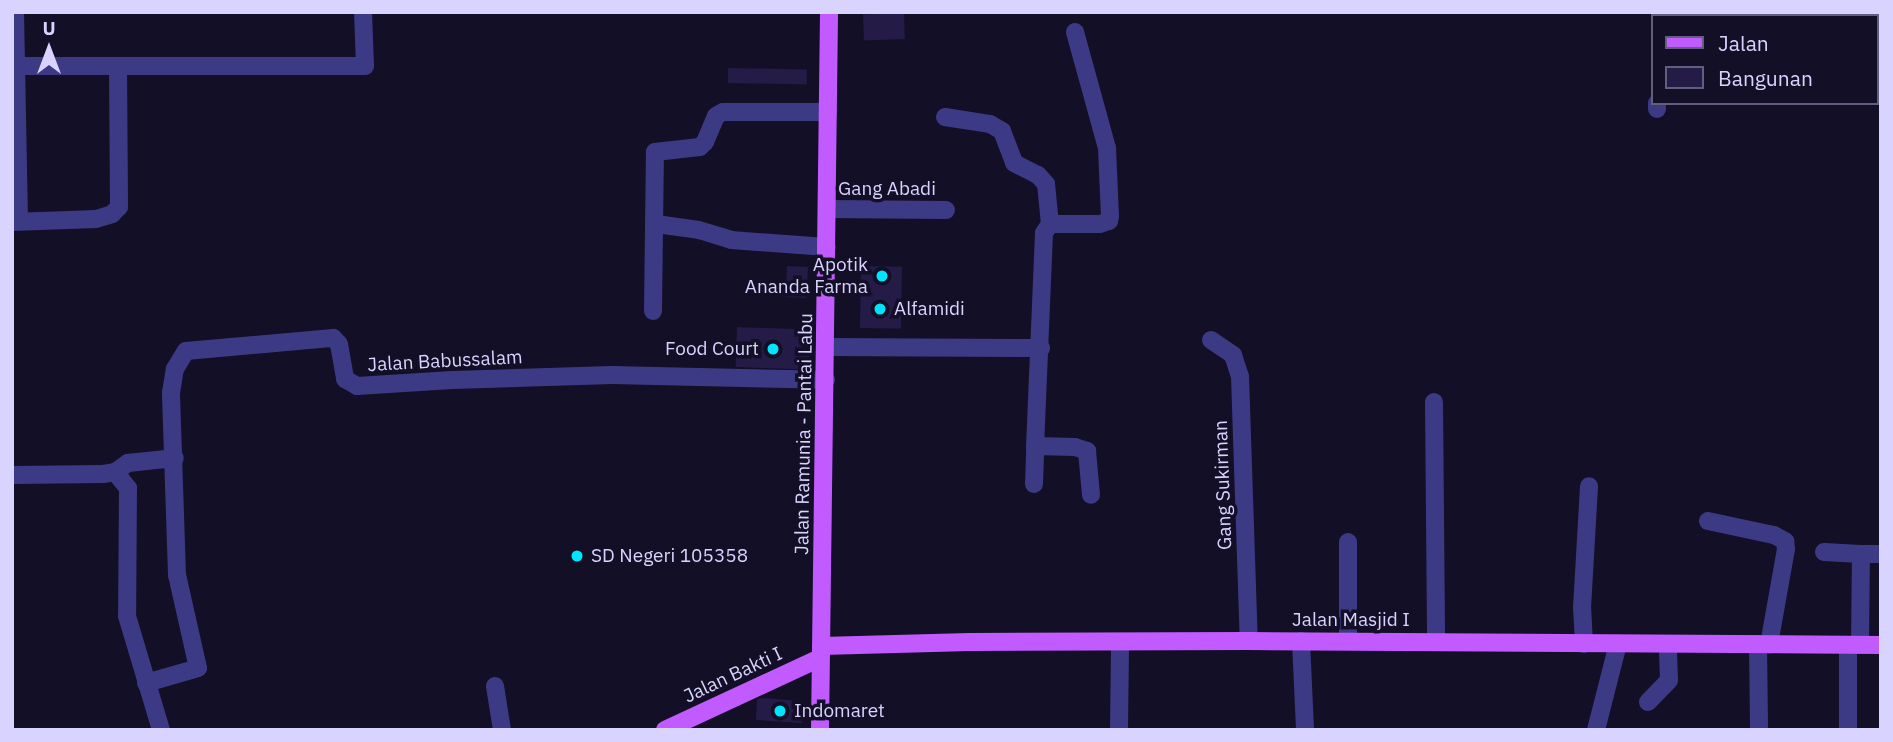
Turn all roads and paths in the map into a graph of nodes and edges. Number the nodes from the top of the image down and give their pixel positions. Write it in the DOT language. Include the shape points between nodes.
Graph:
graph roads {
  1 [pos="15,12"];
  2 [pos="363,12"];
  3 [pos="829,12"];
  4 [pos="1075,32"];
  5 [pos="13,66"];
  6 [pos="118,66"];
  7 [pos="828,112"];
  8 [pos="945,117"];
  9 [pos="827,209"];
  10 [pos="946,210"];
  11 [pos="16,222"];
  12 [pos="656,224"];
  13 [pos="1050,225"];
  14 [pos="827,247"];
  15 [pos="653,311"];
  16 [pos="1211,340"];
  17 [pos="827,346"];
  18 [pos="1041,348"];
  19 [pos="826,380"];
  20 [pos="1434,402"];
  21 [pos="1035,446"];
  22 [pos="175,458"];
  23 [pos="115,472"];
  24 [pos="12,475"];
  25 [pos="1034,484"];
  26 [pos="1589,486"];
  27 [pos="1091,495"];
  28 [pos="1708,522"];
  29 [pos="1348,542"];
  30 [pos="1824,552"];
  31 [pos="1861,554"];
  32 [pos="1881,554"];
  33 [pos="1249,641"];
  34 [pos="1301,641"];
  35 [pos="1348,641"];
  36 [pos="1120,642"];
  37 [pos="1436,642"];
  38 [pos="1618,643"];
  39 [pos="1584,644"];
  40 [pos="1668,644"];
  41 [pos="1764,644"];
  42 [pos="1854,645"];
  43 [pos="1881,645"];
  44 [pos="820,652"];
  45 [pos="146,683"];
  46 [pos="495,686"];
  47 [pos="1648,702"];
  48 [pos="161,730"];
  49 [pos="502,730"];
  50 [pos="665,730"];
  51 [pos="820,730"];
  52 [pos="1119,730"];
  53 [pos="1305,730"];
  54 [pos="1596,730"];
  55 [pos="1759,730"];
  56 [pos="1848,730"];
  1 -- 5 [label="street"];
  2 -- 6 [label="street" via="365,66"];
  3 -- 7 [label="main road, Jalan Ramunia - Pantai Labu"];
  4 -- 13 [label="street" via="1107,148 1110,216 1100,224"];
  5 -- 6 [label="street"];
  5 -- 11 [label="street"];
  6 -- 11 [label="street" via="119,207 96,219"];
  7 -- 9 [label="main road, Jalan Ramunia - Pantai Labu"];
  7 -- 12 [label="street" via="723,112 716,116 700,147 655,152"];
  8 -- 13 [label="street" via="990,124 1002,131 1014,163 1046,184"];
  9 -- 10 [label="street, Gang Abadi"];
  9 -- 14 [label="main road, Jalan Ramunia - Pantai Labu"];
  12 -- 14 [label="street" via="731,240"];
  12 -- 15 [label="street"];
  13 -- 18 [label="street" via="1044,233"];
  14 -- 17 [label="main road, Jalan Ramunia - Pantai Labu"];
  16 -- 33 [label="street, Gang Sukirman" via="1233,355 1240,376"];
  17 -- 18 [label="street"];
  17 -- 19 [label="main road, Jalan Ramunia - Pantai Labu"];
  18 -- 21 [label="street"];
  19 -- 22 [label="street, Jalan Babussalam" via="612,375 357,386 345,379 339,344 332,338 194,349 180,356 175,369 171,393"];
  19 -- 44 [label="main road, Jalan Ramunia - Pantai Labu"];
  20 -- 37 [label="street"];
  21 -- 25 [label="street"];
  21 -- 27 [label="street" via="1087,451"];
  22 -- 23 [label="street" via="128,463"];
  22 -- 45 [label="street, Jalan Babussalam" via="177,575 198,668"];
  23 -- 24 [label="street"];
  23 -- 45 [label="street" via="128,488 127,615"];
  26 -- 39 [label="street"];
  28 -- 41 [label="street" via="1785,541"];
  29 -- 35 [label="street"];
  30 -- 31 [label="street"];
  31 -- 32 [label="street"];
  31 -- 42 [label="street"];
  33 -- 34 [label="main road, Jalan Masjid I"];
  33 -- 36 [label="main road, Jalan Masjid I"];
  34 -- 35 [label="main road, Jalan Masjid I"];
  34 -- 53 [label="street"];
  35 -- 37 [label="main road, Jalan Masjid I"];
  36 -- 44 [label="main road, Jalan Masjid I" via="970,642"];
  36 -- 52 [label="street"];
  37 -- 39 [label="main road, Jalan Masjid I"];
  38 -- 39 [label="main road, Jalan Masjid I"];
  38 -- 40 [label="main road, Jalan Masjid I"];
  38 -- 54 [label="street"];
  40 -- 41 [label="main road, Jalan Masjid I"];
  40 -- 47 [label="street" via="1669,680"];
  41 -- 42 [label="main road, Jalan Masjid I"];
  41 -- 55 [label="street"];
  42 -- 43 [label="main road, Jalan Masjid I"];
  42 -- 56 [label="street"];
  44 -- 50 [label="main road, Jalan Bakti I"];
  44 -- 51 [label="main road, Jalan Ramunia - Pantai Labu"];
  45 -- 48 [label="street"];
  46 -- 49 [label="street"];
}
